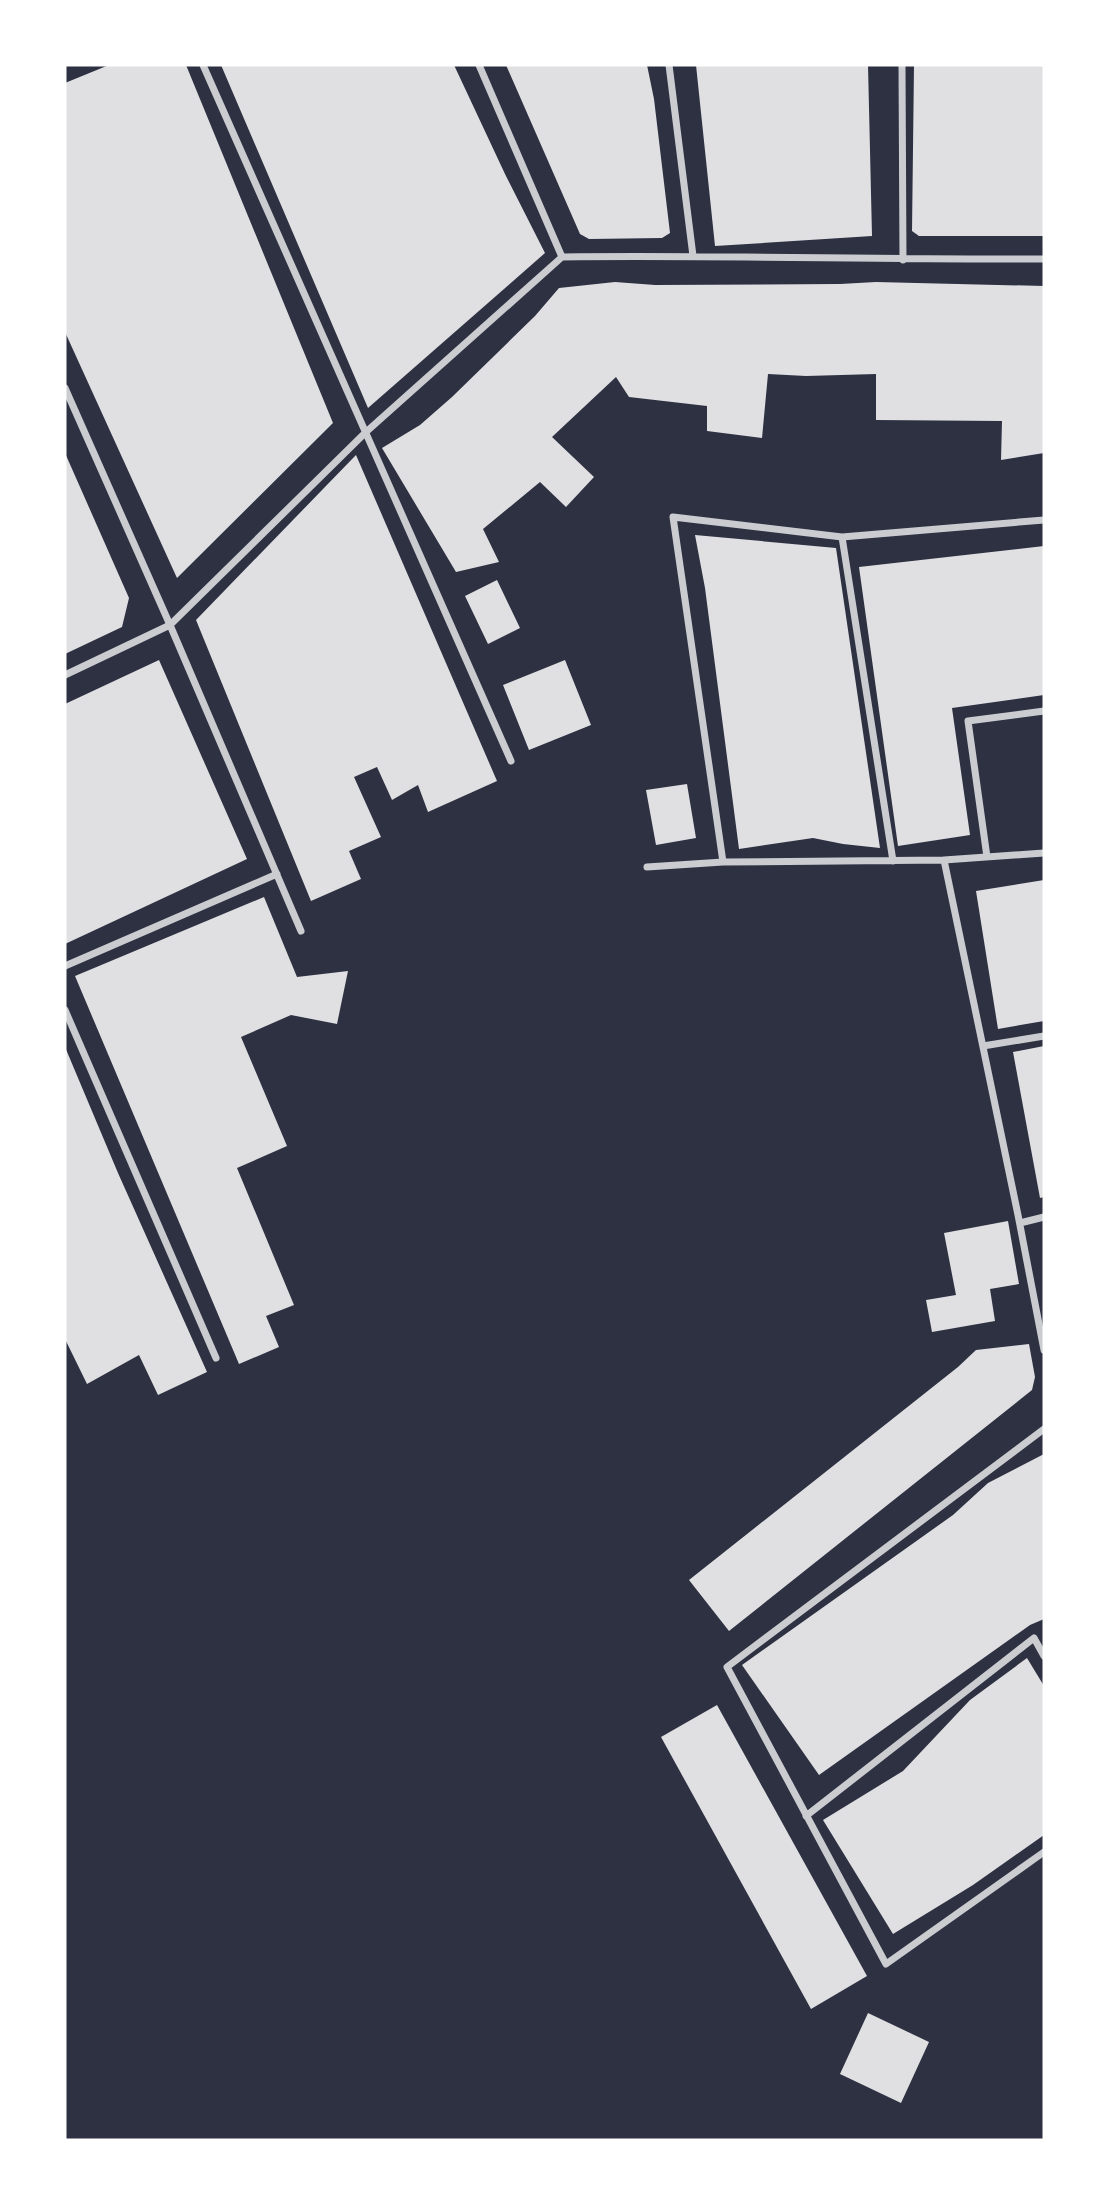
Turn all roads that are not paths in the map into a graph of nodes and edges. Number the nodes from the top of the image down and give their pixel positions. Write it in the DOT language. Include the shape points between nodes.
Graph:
graph roads {
  1 [pos="203,65"];
  2 [pos="479,65"];
  3 [pos="668,65"];
  4 [pos="902,65"];
  5 [pos="693,256"];
  6 [pos="562,257"];
  7 [pos="1044,259"];
  8 [pos="903,260"];
  9 [pos="65,388"];
  10 [pos="366,432"];
  11 [pos="1044,520"];
  12 [pos="842,537"];
  13 [pos="170,625"];
  14 [pos="65,675"];
  15 [pos="1044,711"];
  16 [pos="511,761"];
  17 [pos="1044,853"];
  18 [pos="987,858"];
  19 [pos="944,860"];
  20 [pos="893,861"];
  21 [pos="723,862"];
  22 [pos="647,867"];
  23 [pos="277,874"];
  24 [pos="301,931"];
  25 [pos="65,966"];
  26 [pos="65,1010"];
  27 [pos="1044,1036"];
  28 [pos="983,1046"];
  29 [pos="1044,1217"];
  30 [pos="1020,1223"];
  31 [pos="1044,1350"];
  32 [pos="216,1358"];
  33 [pos="1044,1429"];
  34 [pos="1044,1656"];
  35 [pos="806,1816"];
  36 [pos="1044,1852"];
  1 -- 10 [label="street"];
  2 -- 6 [label="street"];
  3 -- 5 [label="street"];
  4 -- 8 [label="street"];
  5 -- 6 [label="street"];
  5 -- 8 [label="street"];
  6 -- 10 [label="street"];
  7 -- 8 [label="street"];
  9 -- 13 [label="street"];
  10 -- 13 [label="street"];
  10 -- 16 [label="street"];
  11 -- 12 [label="street"];
  12 -- 20 [label="street"];
  12 -- 21 [label="street" via="673,517"];
  13 -- 14 [label="street"];
  13 -- 23 [label="street"];
  15 -- 18 [label="street" via="968,721"];
  17 -- 18 [label="street"];
  18 -- 19 [label="street"];
  19 -- 20 [label="street"];
  19 -- 28 [label="street"];
  20 -- 21 [label="street"];
  21 -- 22 [label="street"];
  23 -- 24 [label="street"];
  23 -- 25 [label="street"];
  26 -- 32 [label="street"];
  27 -- 28 [label="street"];
  28 -- 30 [label="street"];
  29 -- 30 [label="street"];
  30 -- 31 [label="street"];
  33 -- 35 [label="street" via="727,1667"];
  34 -- 35 [label="street" via="1034,1638"];
  35 -- 36 [label="street" via="886,1964"];
}
